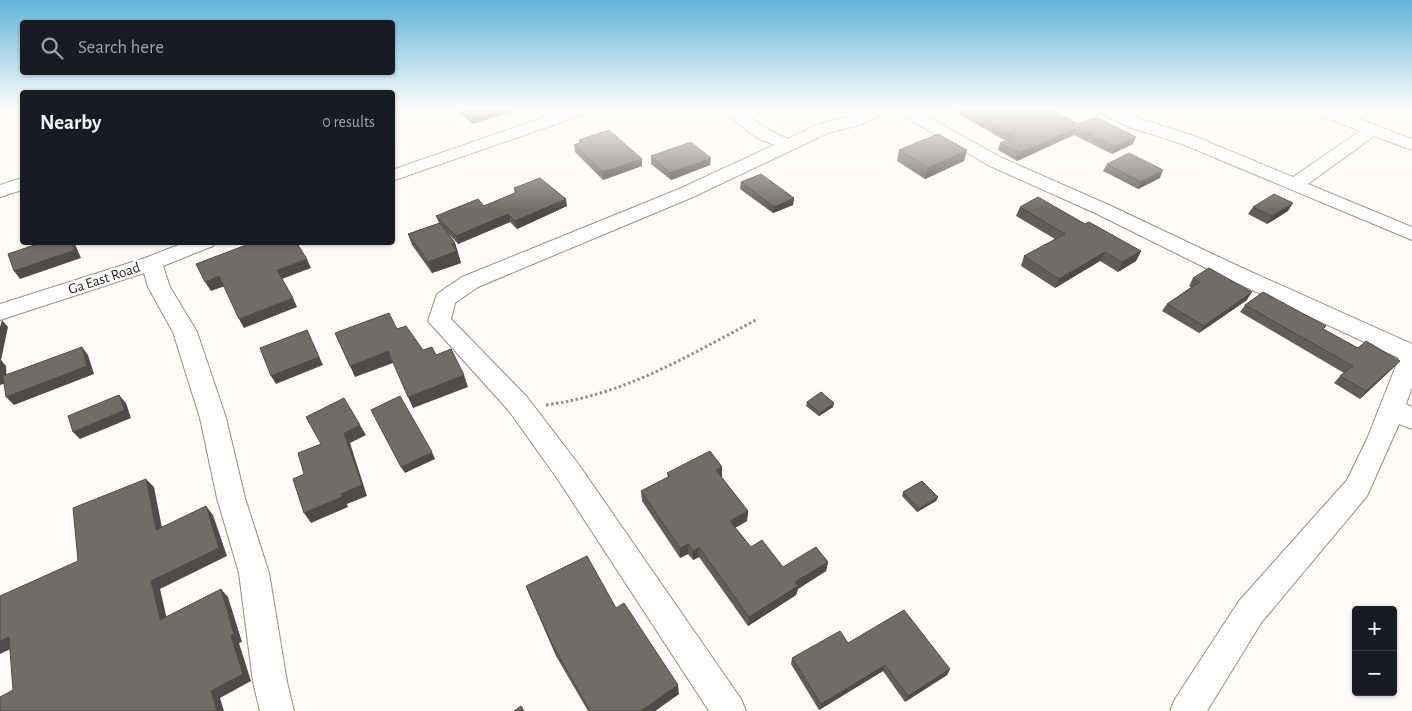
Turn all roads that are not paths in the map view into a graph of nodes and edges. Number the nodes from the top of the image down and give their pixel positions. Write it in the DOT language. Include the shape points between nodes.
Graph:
graph roads {
  1 [pos="485,143"];
  2 [pos="784,143"];
  3 [pos="792,143"];
  4 [pos="963,143"];
  5 [pos="1196,143"];
  6 [pos="1353,143"];
  7 [pos="788,145"];
  8 [pos="395,175"];
  9 [pos="1295,184"];
  10 [pos="20,185"];
  11 [pos="0,191"];
  12 [pos="1412,234"];
  13 [pos="198,245"];
  14 [pos="152,263"];
  15 [pos="0,312"];
  16 [pos="1412,354"];
  17 [pos="1401,413"];
  18 [pos="277,711"];
  19 [pos="729,711"];
  20 [pos="1187,711"];
  1 -- 8 [label="street"];
  2 -- 7 [label="street"];
  3 -- 7 [label="street"];
  4 -- 16 [label="street" via="996,162"];
  5 -- 9 [label="street"];
  6 -- 9 [label="street"];
  7 -- 19 [label="street" via="686,193 470,282 445,299 439,321 518,404 569,472"];
  9 -- 12 [label="street"];
  10 -- 11 [label="street"];
  13 -- 14 [label="street, Ga East Road"];
  14 -- 15 [label="street, Ga East Road"];
  14 -- 18 [label="street" via="159,287 185,332 213,418 231,498 254,573"];
  16 -- 17 [label="street"];
  17 -- 20 [label="street" via="1380,439 1358,488 1250,612"];
}
